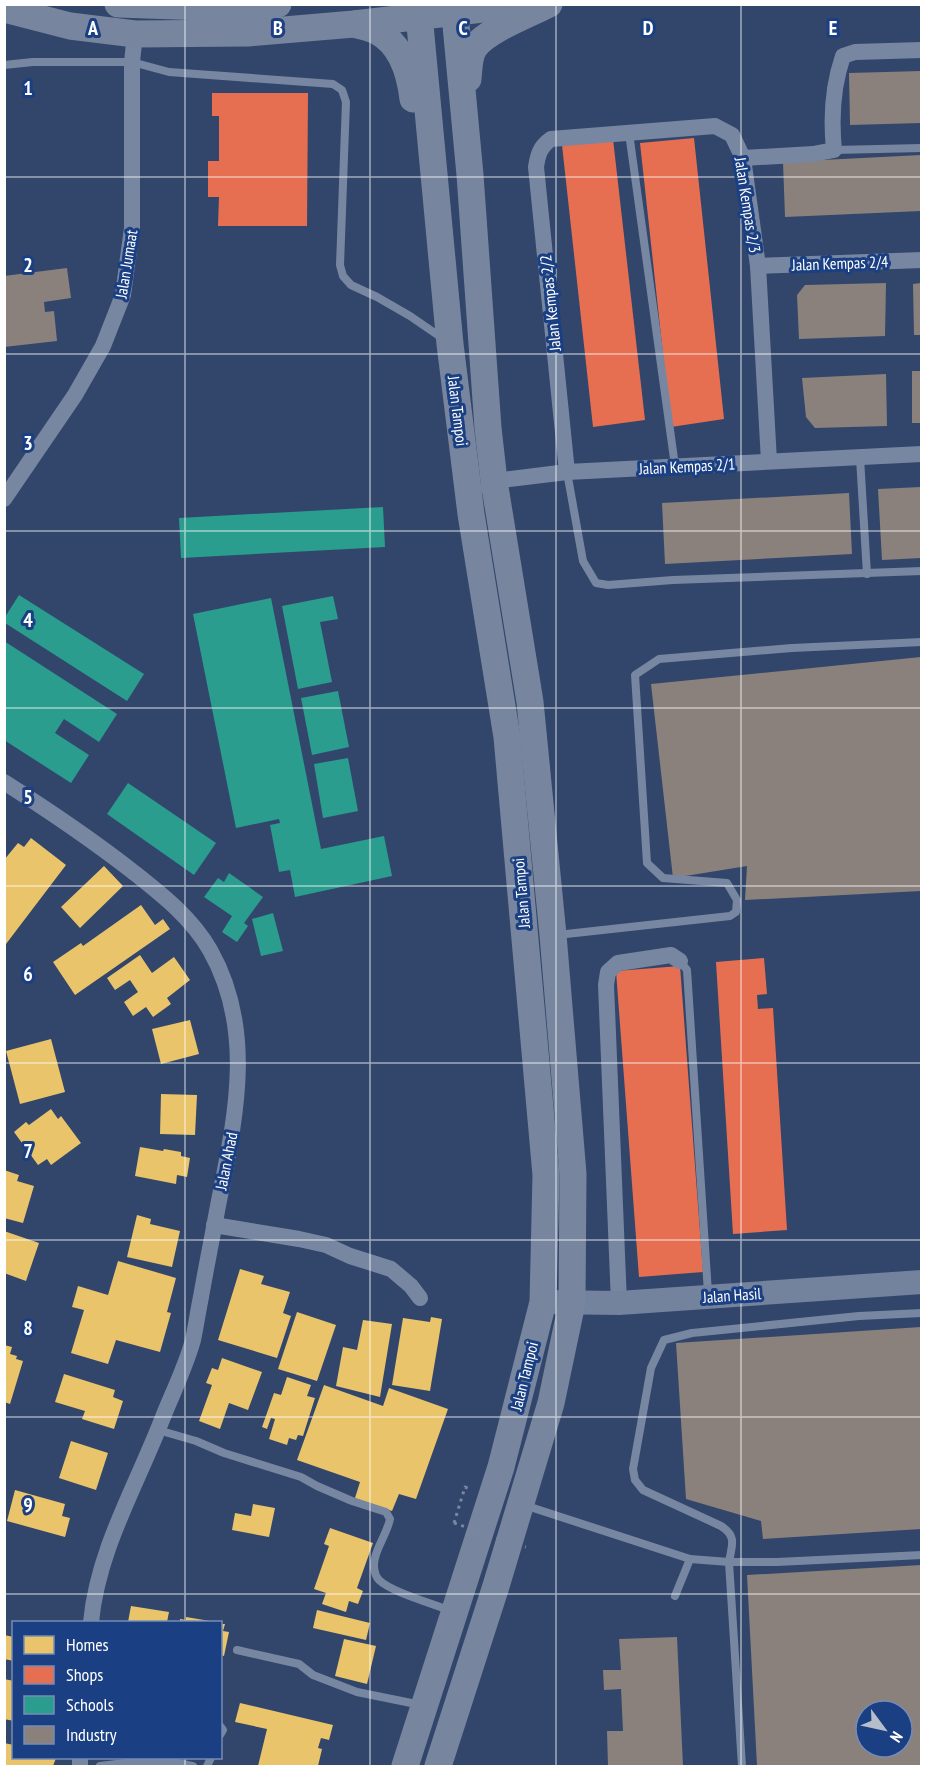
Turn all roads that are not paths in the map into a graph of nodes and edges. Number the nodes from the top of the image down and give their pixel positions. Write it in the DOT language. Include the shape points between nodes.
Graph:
graph roads {
  1 [pos="278,4"];
  2 [pos="549,4"];
  3 [pos="123,5"];
  4 [pos="510,5"];
  5 [pos="4,9"];
  6 [pos="455,9"];
  7 [pos="418,10"];
  8 [pos="362,14"];
  9 [pos="135,34"];
  10 [pos="921,50"];
  11 [pos="132,62"];
  12 [pos="4,65"];
  13 [pos="629,133"];
  14 [pos="551,140"];
  15 [pos="921,148"];
  16 [pos="834,150"];
  17 [pos="743,158"];
  18 [pos="470,175"];
  19 [pos="441,256"];
  20 [pos="921,260"];
  21 [pos="758,266"];
  22 [pos="450,344"];
  23 [pos="921,454"];
  24 [pos="860,458"];
  25 [pos="769,461"];
  26 [pos="675,466"];
  27 [pos="567,472"];
  28 [pos="494,481"];
  29 [pos="4,499"];
  30 [pos="471,514"];
  31 [pos="921,571"];
  32 [pos="867,573"];
  33 [pos="921,642"];
  34 [pos="4,782"];
  35 [pos="554,935"];
  36 [pos="680,962"];
  37 [pos="214,1225"];
  38 [pos="921,1282"];
  39 [pos="708,1297"];
  40 [pos="420,1298"];
  41 [pos="543,1302"];
  42 [pos="572,1303"];
  43 [pos="619,1303"];
  44 [pos="921,1313"];
  45 [pos="158,1430"];
  46 [pos="520,1504"];
  47 [pos="921,1555"];
  48 [pos="690,1559"];
  49 [pos="729,1562"];
  50 [pos="675,1596"];
  51 [pos="454,1612"];
  52 [pos="91,1621"];
  53 [pos="237,1650"];
  54 [pos="425,1705"];
  55 [pos="100,1767"];
  56 [pos="193,1767"];
  57 [pos="405,1767"];
  58 [pos="438,1767"];
  59 [pos="742,1767"];
  1 -- 3 [label="main road" via="234,8"];
  2 -- 18 [label="main road" via="488,35 475,47 468,72"];
  4 -- 6 [label="main road"];
  5 -- 9 [label="main road" via="70,26"];
  6 -- 7 [label="main road"];
  6 -- 18 [label="main road, Jalan Tampoi"];
  7 -- 8 [label="main road"];
  7 -- 19 [label="main road, Jalan Tampoi"];
  8 -- 9 [label="main road" via="248,33"];
  8 -- 19 [label="main road" via="394,45 411,80 424,190"];
  9 -- 11 [label="street, Jalan Jumaat"];
  10 -- 16 [label="street" via="855,52 843,56 837,72"];
  11 -- 12 [label="lane"];
  11 -- 22 [label="lane" via="170,72 333,84 342,90 346,102 340,265 343,276 351,285 410,316"];
  11 -- 29 [label="street, Jalan Jumaat" via="132,228 123,295 103,346 80,386"];
  13 -- 14 [label="street, Jalan Kempas 2/3"];
  13 -- 17 [label="street, Jalan Kempas 2/3" via="715,126 732,135"];
  13 -- 26 [label="lane"];
  14 -- 27 [label="street, Jalan Kempas 2/2" via="538,152 536,167"];
  15 -- 16 [label="lane"];
  16 -- 17 [label="street"];
  17 -- 21 [label="street, Jalan Kempas 2/3"];
  18 -- 28 [label="main road, Jalan Tampoi"];
  19 -- 22 [label="main road, Jalan Tampoi"];
  20 -- 21 [label="street, Jalan Kempas 2/4"];
  21 -- 25 [label="street, Jalan Kempas 2/3"];
  22 -- 30 [label="main road, Jalan Tampoi"];
  23 -- 24 [label="street, Jalan Kempas 2/1"];
  24 -- 25 [label="street, Jalan Kempas 2/1"];
  24 -- 32 [label="lane"];
  25 -- 26 [label="street, Jalan Kempas 2/1"];
  26 -- 27 [label="street, Jalan Kempas 2/1"];
  27 -- 28 [label="street, Jalan Kempas 2/1"];
  27 -- 32 [label="lane" via="583,561 596,583"];
  28 -- 30 [label="street"];
  28 -- 35 [label="main road, Jalan Tampoi" via="530,702"];
  30 -- 41 [label="main road, Jalan Tampoi" via="507,737 546,1175"];
  31 -- 32 [label="lane"];
  33 -- 35 [label="lane" via="659,659 635,675 647,863 663,878 727,884 737,900 736,912 730,916"];
  34 -- 37 [label="street, Jalan Ahad" via="116,858 184,915 209,949 226,982 236,1022 238,1070 233,1125"];
  35 -- 42 [label="main road, Jalan Tampoi" via="573,1174"];
  36 -- 39 [label="lane" via="687,970"];
  36 -- 43 [label="street" via="671,955 618,963 608,972"];
  37 -- 40 [label="street" via="326,1245 391,1269"];
  37 -- 45 [label="street, Jalan Ahad" via="192,1341"];
  38 -- 39 [label="street, Jalan Hasil"];
  39 -- 43 [label="street, Jalan Hasil"];
  41 -- 42 [label="street, Jalan Hasil"];
  41 -- 51 [label="main road, Jalan Tampoi" via="501,1467"];
  42 -- 43 [label="street, Jalan Hasil"];
  42 -- 46 [label="main road, Jalan Tampoi" via="551,1403"];
  44 -- 49 [label="lane" via="692,1333 664,1340 651,1368 633,1469 635,1480 643,1490 729,1531"];
  45 -- 51 [label="lane" via="302,1477 386,1512 390,1519 375,1556 377,1578 389,1587"];
  45 -- 52 [label="street, Jalan Ahad" via="111,1538"];
  46 -- 48 [label="lane"];
  46 -- 58 [label="main road, Jalan Tampoi"];
  47 -- 49 [label="lane"];
  48 -- 49 [label="lane"];
  48 -- 50 [label="lane"];
  49 -- 59 [label="lane"];
  51 -- 54 [label="main road, Jalan Tampoi"];
  53 -- 54 [label="lane" via="299,1664 313,1676 357,1692"];
  54 -- 57 [label="main road, Jalan Tampoi"];
  55 -- 56 [label="lane" via="119,1763 180,1763"];
}
